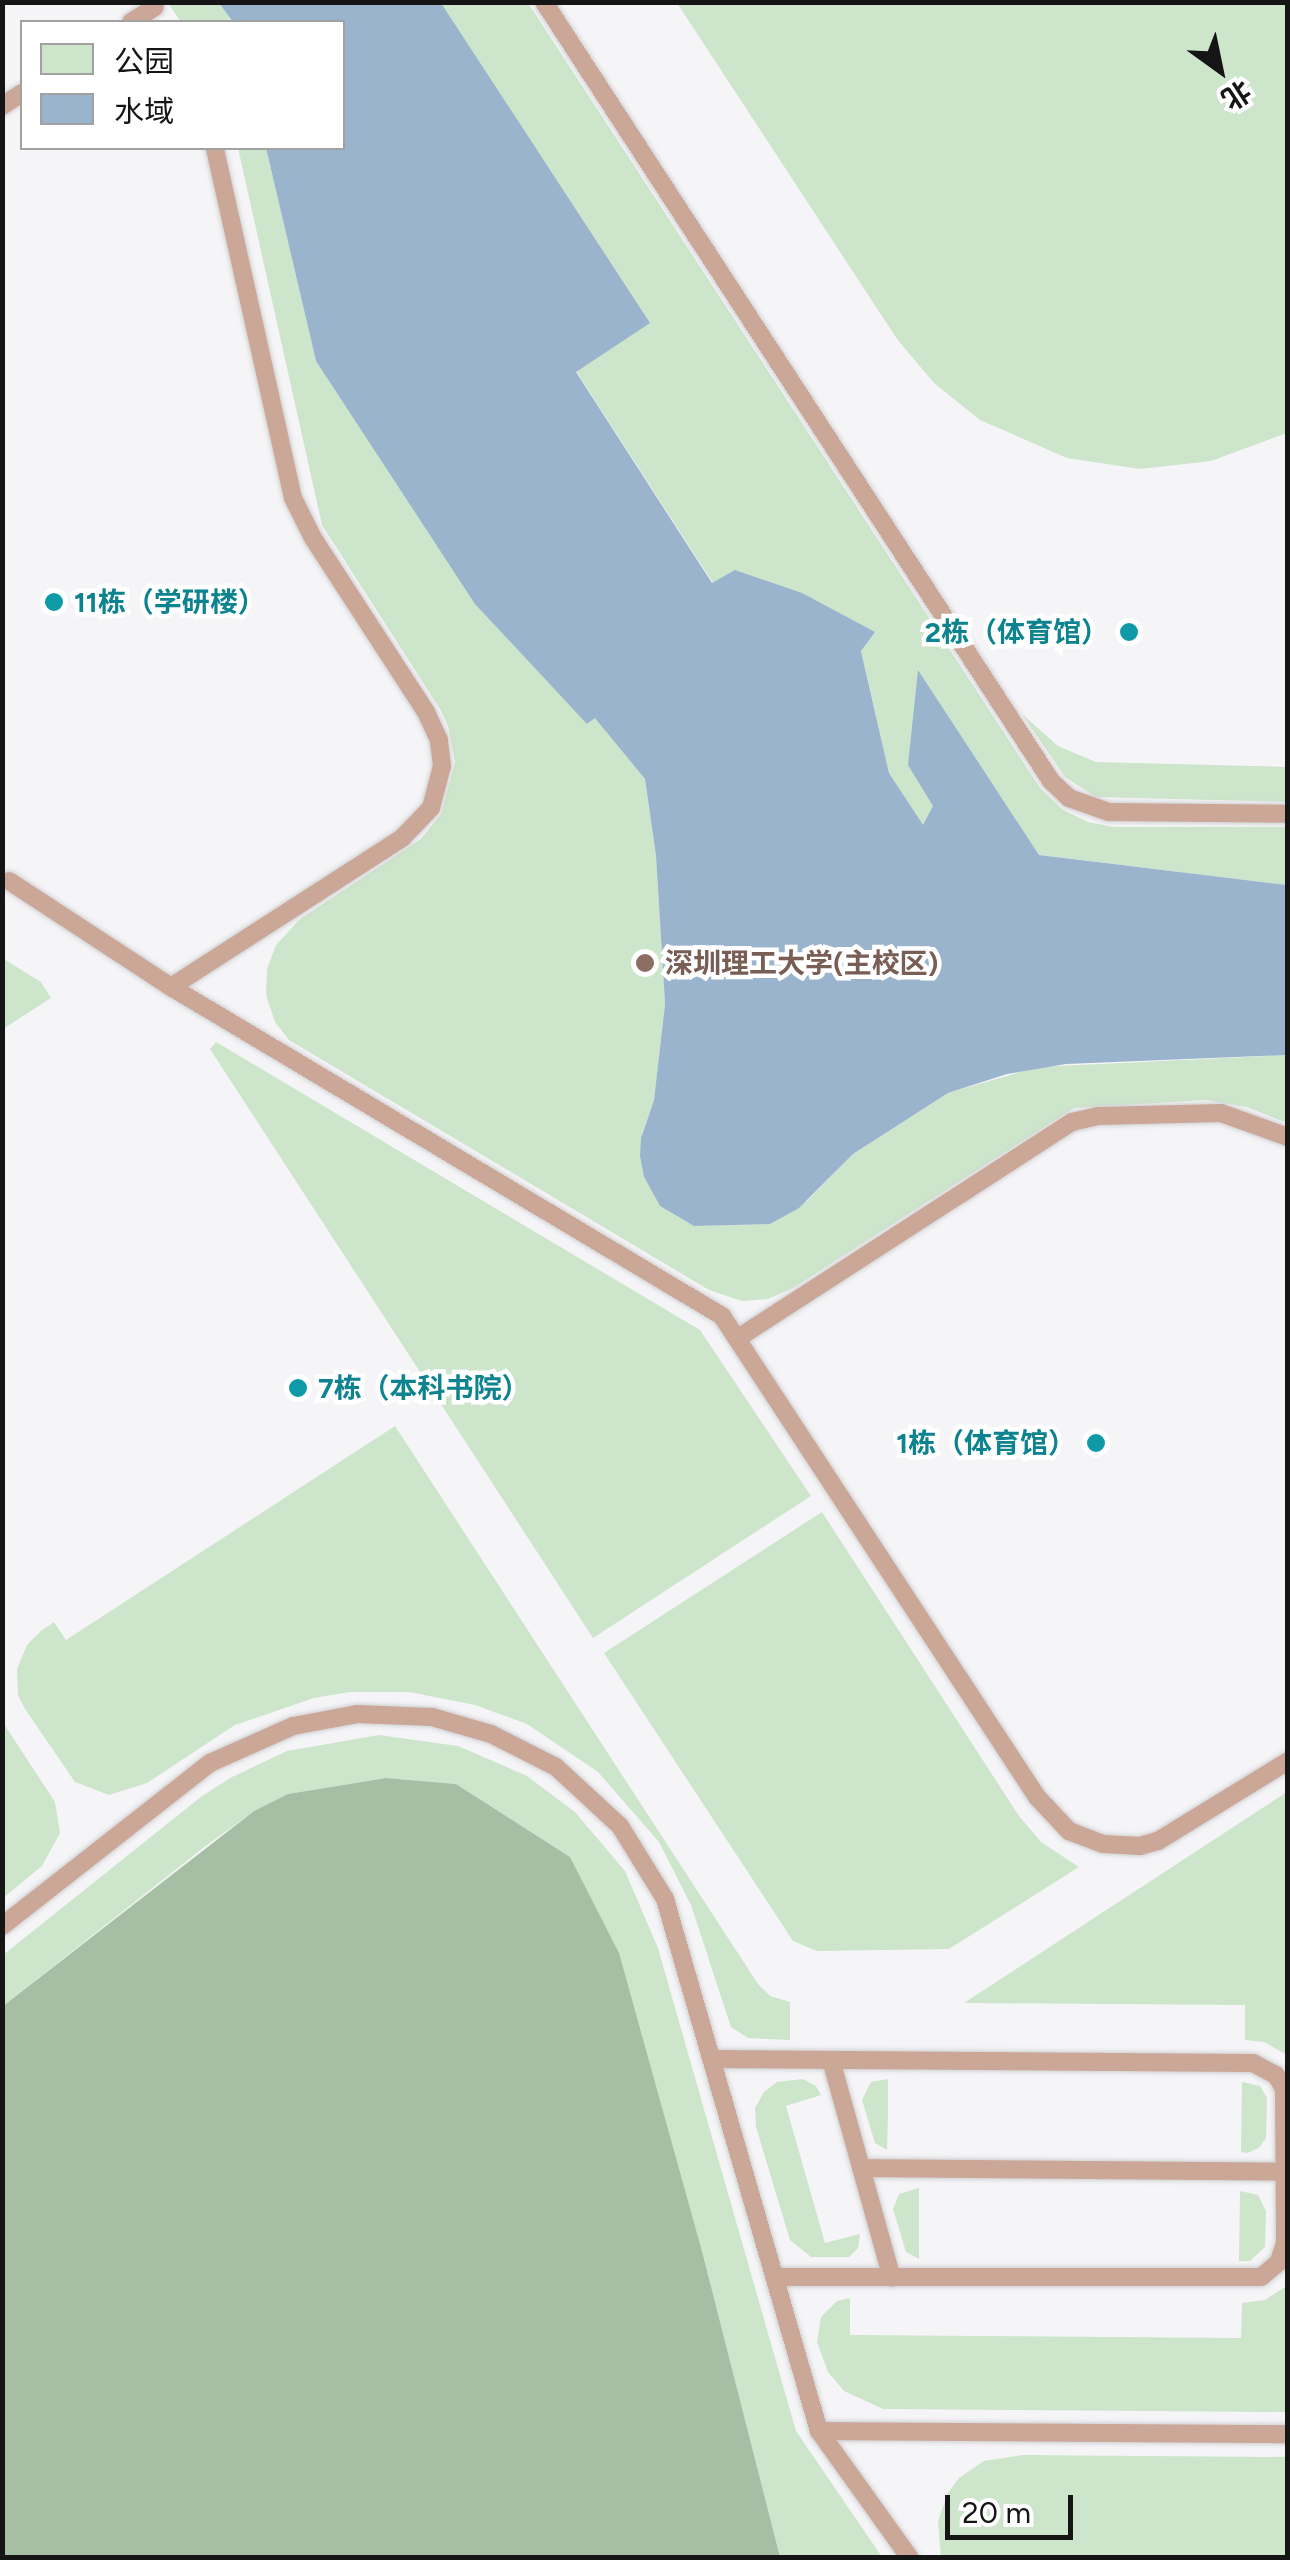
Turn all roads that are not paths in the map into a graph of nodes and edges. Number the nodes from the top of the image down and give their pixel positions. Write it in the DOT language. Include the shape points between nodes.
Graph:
graph roads {
  1 [pos="544,2"];
  2 [pos="215,150"];
  3 [pos="1288,814"];
  4 [pos="10,881"];
  5 [pos="172,987"];
  6 [pos="1288,1137"];
  7 [pos="738,1338"];
  8 [pos="1288,1761"];
  9 [pos="2,1926"];
  10 [pos="712,2059"];
  11 [pos="830,2060"];
  12 [pos="861,2168"];
  13 [pos="1286,2172"];
  14 [pos="775,2277"];
  15 [pos="892,2278"];
  16 [pos="818,2431"];
  17 [pos="1288,2434"];
  18 [pos="910,2558"];
  1 -- 3 [label="lane" via="1051,781 1069,798 1109,812"];
  2 -- 5 [label="lane" via="293,498 426,712 442,766 431,808 402,838"];
  4 -- 5 [label="lane"];
  5 -- 7 [label="lane" via="702,1300"];
  6 -- 7 [label="lane" via="1210,1112 1072,1122"];
  7 -- 8 [label="lane" via="1038,1797 1069,1830 1102,1844 1158,1842"];
  9 -- 10 [label="lane" via="236,1749 322,1718 432,1717 533,1753 620,1826 665,1899"];
  10 -- 11 [label="lane"];
  10 -- 14 [label="lane"];
  11 -- 12 [label="lane"];
  11 -- 13 [label="lane" via="1253,2063 1276,2074 1284,2089"];
  12 -- 13 [label="lane"];
  12 -- 15 [label="lane"];
  13 -- 15 [label="lane" via="1282,2255 1254,2280"];
  14 -- 15 [label="lane"];
  14 -- 16 [label="lane"];
  16 -- 17 [label="lane"];
  16 -- 18 [label="lane"];
}
